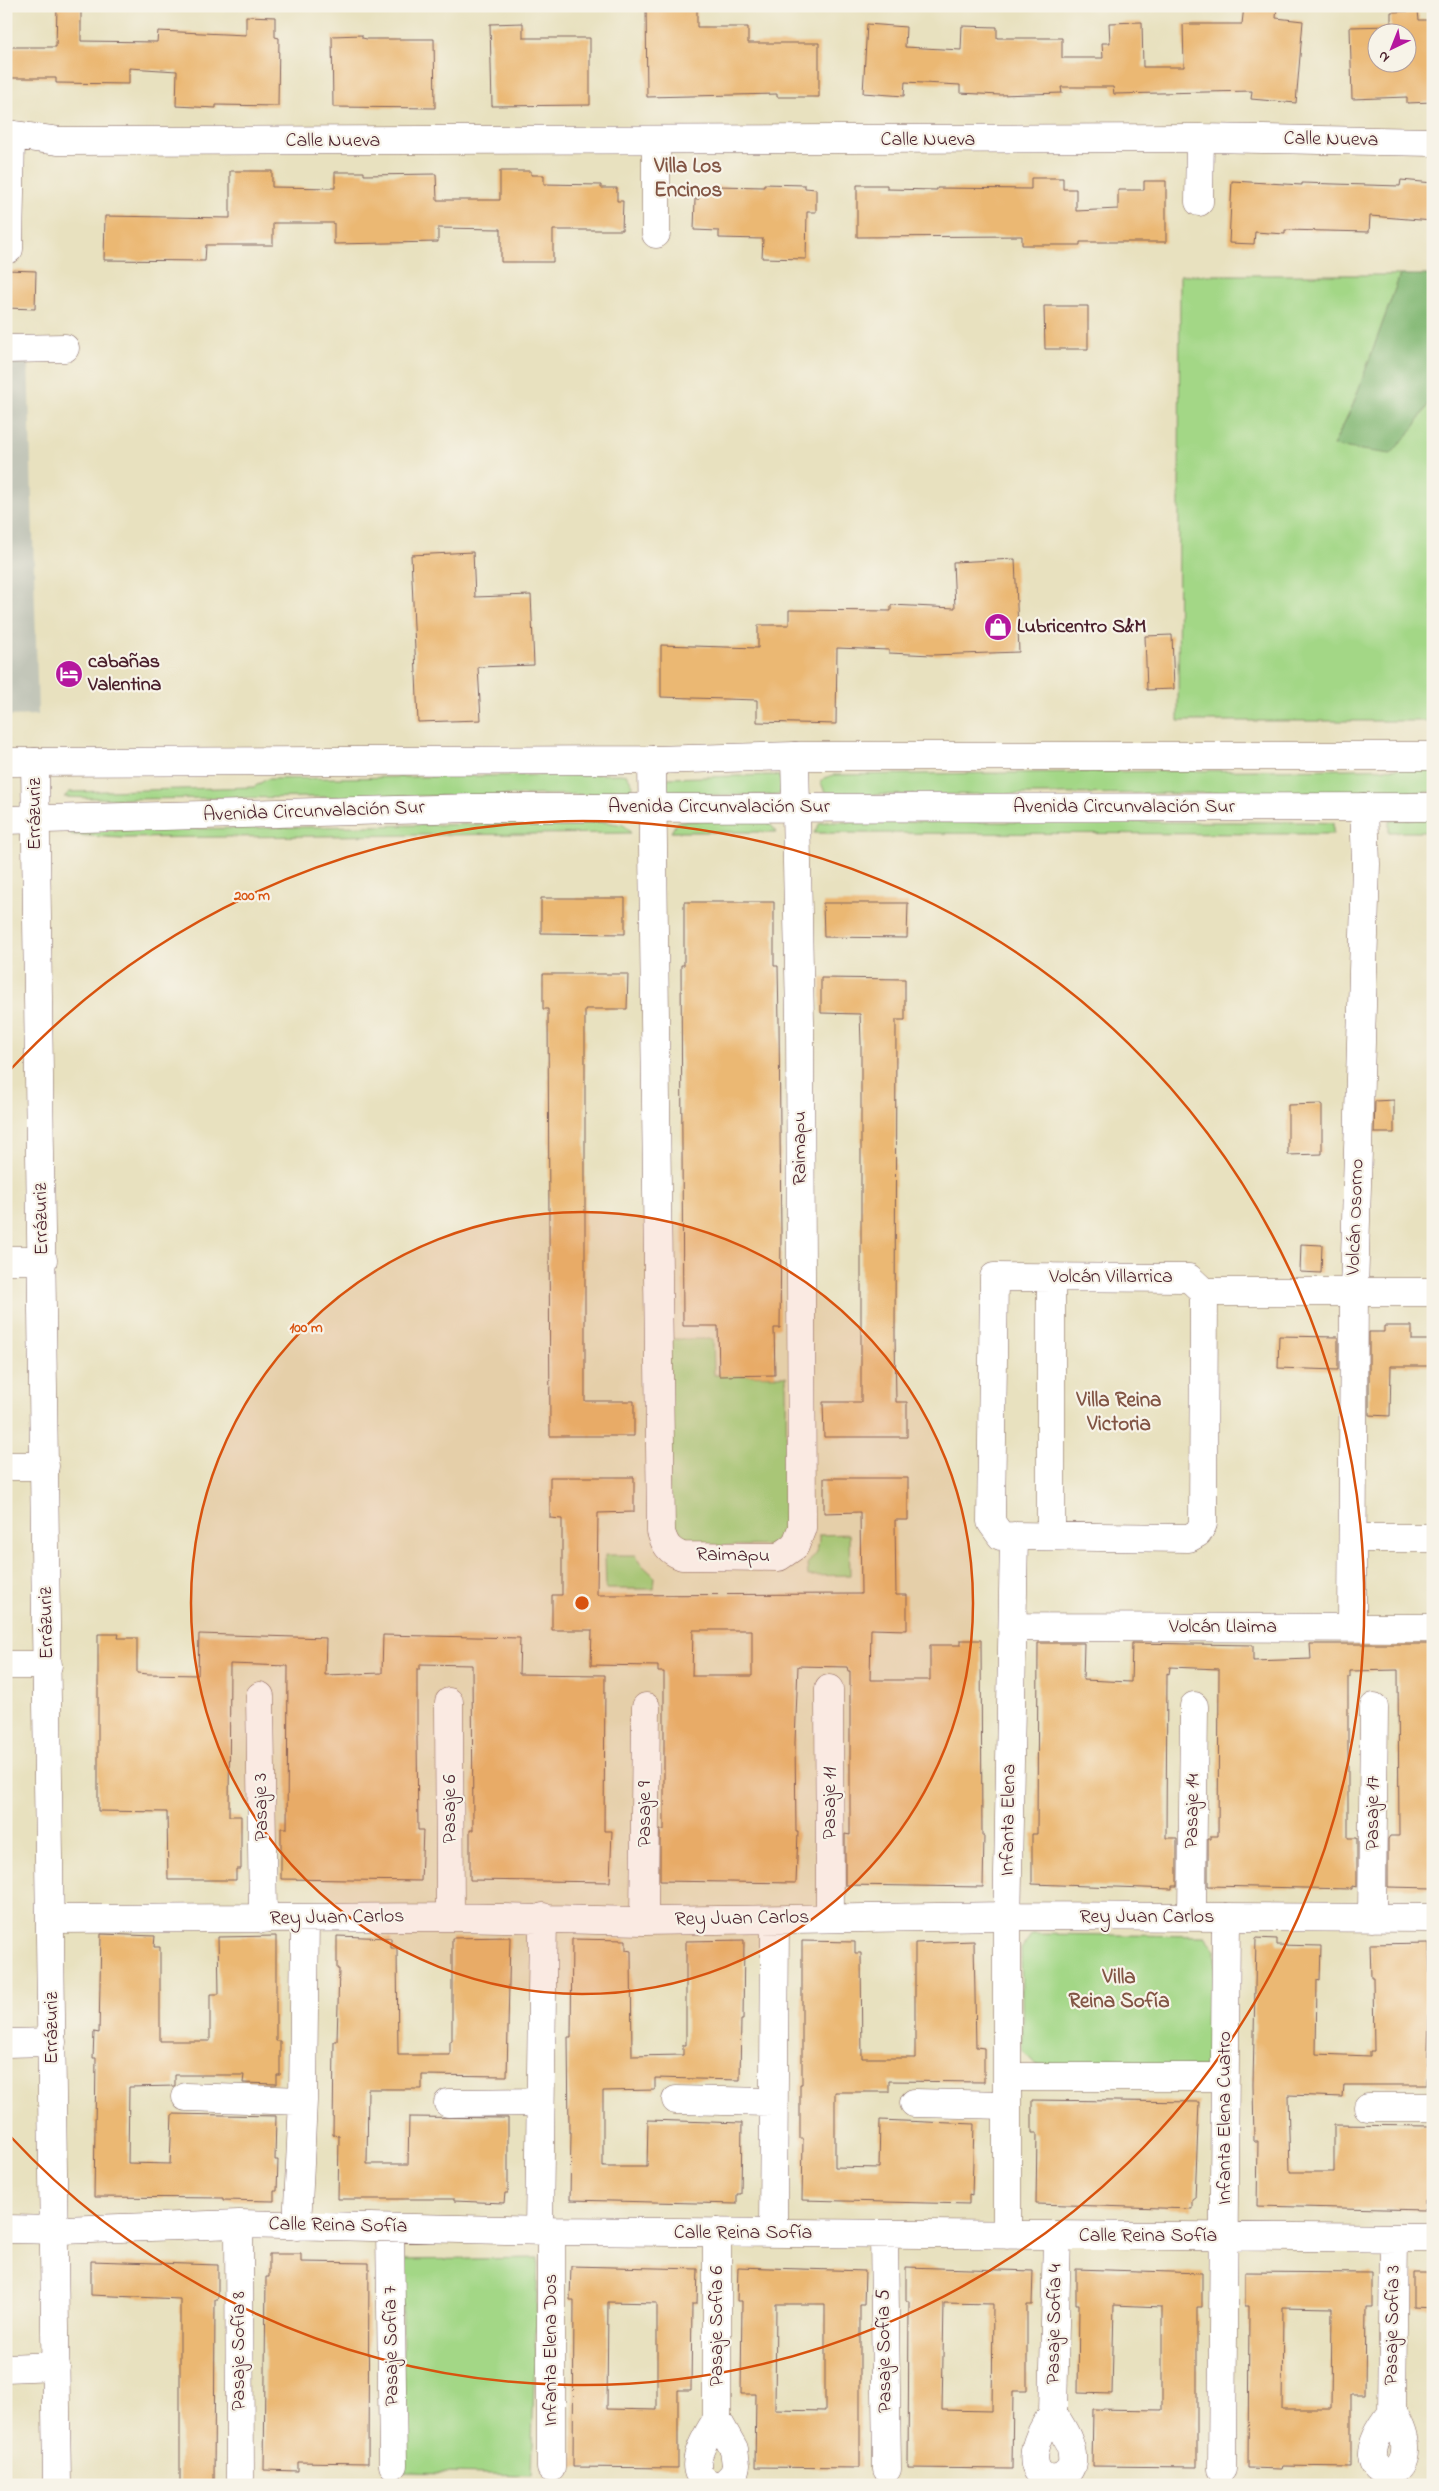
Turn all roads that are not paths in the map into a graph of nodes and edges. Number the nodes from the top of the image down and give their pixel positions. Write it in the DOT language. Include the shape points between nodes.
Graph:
graph roads {
  1 [pos="9,135"];
  2 [pos="1200,138"];
  3 [pos="656,141"];
  4 [pos="1433,142"];
  5 [pos="1199,202"];
  6 [pos="656,234"];
  7 [pos="9,249"];
  8 [pos="65,348"];
  9 [pos="6,349"];
  10 [pos="795,756"];
  11 [pos="1433,756"];
  12 [pos="652,760"];
  13 [pos="6,762"];
  14 [pos="35,762"];
  15 [pos="796,807"];
  16 [pos="1364,807"];
  17 [pos="652,808"];
  18 [pos="1433,808"];
  19 [pos="6,820"];
  20 [pos="35,820"];
  21 [pos="6,1260"];
  22 [pos="43,1260"];
  23 [pos="1051,1277"];
  24 [pos="1204,1292"];
  25 [pos="1354,1292"];
  26 [pos="1433,1292"];
  27 [pos="6,1466"];
  28 [pos="45,1466"];
  29 [pos="1014,1536"];
  30 [pos="1051,1536"];
  31 [pos="1353,1538"];
  32 [pos="1433,1538"];
  33 [pos="1014,1628"];
  34 [pos="1352,1628"];
  35 [pos="1433,1628"];
  36 [pos="6,1665"];
  37 [pos="48,1665"];
  38 [pos="829,1690"];
  39 [pos="260,1696"];
  40 [pos="449,1702"];
  41 [pos="1194,1706"];
  42 [pos="646,1707"];
  43 [pos="1374,1708"];
  44 [pos="1007,1916"];
  45 [pos="450,1917"];
  46 [pos="543,1917"];
  47 [pos="1192,1917"];
  48 [pos="1226,1917"];
  49 [pos="305,1918"];
  50 [pos="830,1918"];
  51 [pos="1372,1918"];
  52 [pos="1433,1918"];
  53 [pos="52,1919"];
  54 [pos="263,1919"];
  55 [pos="775,1920"];
  56 [pos="644,1921"];
  57 [pos="52,2042"];
  58 [pos="6,2043"];
  59 [pos="1007,2077"];
  60 [pos="1225,2077"];
  61 [pos="186,2097"];
  62 [pos="676,2100"];
  63 [pos="303,2101"];
  64 [pos="448,2102"];
  65 [pos="540,2102"];
  66 [pos="773,2102"];
  67 [pos="914,2103"];
  68 [pos="1007,2104"];
  69 [pos="1368,2107"];
  70 [pos="1433,2107"];
  71 [pos="239,2224"];
  72 [pos="296,2226"];
  73 [pos="390,2228"];
  74 [pos="6,2229"];
  75 [pos="54,2230"];
  76 [pos="545,2231"];
  77 [pos="716,2232"];
  78 [pos="773,2233"];
  79 [pos="884,2234"];
  80 [pos="1007,2235"];
  81 [pos="1057,2235"];
  82 [pos="1224,2236"];
  83 [pos="1394,2238"];
  84 [pos="1433,2238"];
  85 [pos="56,2366"];
  86 [pos="6,2368"];
  87 [pos="1053,2413"];
  88 [pos="1392,2413"];
  89 [pos="393,2465"];
  90 [pos="551,2468"];
  91 [pos="887,2469"];
  92 [pos="1222,2469"];
  93 [pos="240,2477"];
  94 [pos="57,2485"];
  95 [pos="717,2485"];
  1 -- 3 [label="street, Calle Nueva" via="59,141"];
  1 -- 7 [label="street, Calle Nueva"];
  2 -- 3 [label="street, Calle Nueva"];
  2 -- 4 [label="street, Calle Nueva"];
  2 -- 5 [label="street"];
  3 -- 6 [label="street"];
  8 -- 9 [label="street"];
  10 -- 11 [label="street"];
  10 -- 12 [label="street"];
  10 -- 15 [label="street, Raimapu"];
  12 -- 14 [label="street"];
  12 -- 17 [label="street, Raimapu"];
  13 -- 14 [label="street"];
  14 -- 20 [label="street, Errázuriz"];
  15 -- 16 [label="street, Avenida Circunvalación Sur"];
  15 -- 17 [label="street, Avenida Circunvalación Sur"];
  15 -- 17 [label="street, Raimapu" via="802,1528 795,1546 780,1557 682,1556 665,1544 661,1532"];
  16 -- 18 [label="street, Avenida Circunvalación Sur"];
  16 -- 25 [label="street, Volcán Osorno" via="1366,864"];
  17 -- 20 [label="street, Avenida Circunvalación Sur" via="474,808"];
  19 -- 20 [label="street, Avenida Circunvalación Sur"];
  20 -- 22 [label="street, Errázuriz"];
  21 -- 22 [label="street"];
  22 -- 28 [label="street, Errázuriz"];
  23 -- 24 [label="street, Volcán Villarrica" via="1189,1278"];
  23 -- 29 [label="street, Volcán Villarrica" via="994,1277 991,1522 1001,1536"];
  23 -- 30 [label="street"];
  24 -- 25 [label="street"];
  24 -- 30 [label="street" via="1204,1524 1198,1533 1188,1538"];
  25 -- 26 [label="street"];
  25 -- 31 [label="street, Volcán Osorno"];
  27 -- 28 [label="street"];
  28 -- 37 [label="street, Errázuriz"];
  29 -- 30 [label="street"];
  29 -- 33 [label="street, Infanta Elena"];
  31 -- 32 [label="street"];
  31 -- 34 [label="street, Volcán Osorno"];
  33 -- 34 [label="street, Volcán Llaima"];
  33 -- 44 [label="street, Infanta Elena"];
  34 -- 35 [label="street, Volcán Llaima"];
  36 -- 37 [label="street"];
  37 -- 53 [label="street, Errázuriz"];
  38 -- 50 [label="street, Pasaje 11"];
  39 -- 54 [label="street, Pasaje 3"];
  40 -- 45 [label="street, Pasaje 6"];
  41 -- 47 [label="street, Pasaje 14"];
  42 -- 56 [label="street, Pasaje 9"];
  43 -- 51 [label="street, Pasaje 17"];
  44 -- 47 [label="street, Rey Juan Carlos"];
  44 -- 50 [label="street, Rey Juan Carlos"];
  44 -- 59 [label="street, Infanta Elena"];
  45 -- 46 [label="street, Rey Juan Carlos"];
  45 -- 49 [label="street, Rey Juan Carlos"];
  46 -- 56 [label="street, Rey Juan Carlos"];
  46 -- 65 [label="street, Infanta Elena Dos"];
  47 -- 48 [label="street, Rey Juan Carlos"];
  48 -- 51 [label="street, Rey Juan Carlos"];
  48 -- 60 [label="street, Infanta Elena Cuatro"];
  49 -- 54 [label="street, Rey Juan Carlos"];
  49 -- 63 [label="street"];
  50 -- 55 [label="street, Rey Juan Carlos"];
  51 -- 52 [label="street, Rey Juan Carlos"];
  53 -- 54 [label="street, Rey Juan Carlos"];
  53 -- 57 [label="street, Errázuriz"];
  55 -- 56 [label="street, Rey Juan Carlos"];
  55 -- 66 [label="street"];
  57 -- 58 [label="street"];
  57 -- 75 [label="street, Errázuriz"];
  59 -- 60 [label="street"];
  59 -- 68 [label="street, Infanta Elena"];
  60 -- 82 [label="street, Infanta Elena Cuatro"];
  61 -- 63 [label="street"];
  62 -- 66 [label="street"];
  63 -- 72 [label="street"];
  64 -- 65 [label="street"];
  65 -- 76 [label="street, Infanta Elena Dos"];
  66 -- 78 [label="street"];
  67 -- 68 [label="street"];
  68 -- 80 [label="street, Infanta Elena"];
  69 -- 70 [label="street"];
  71 -- 72 [label="street, Calle Reina Sofía"];
  71 -- 75 [label="street, Calle Reina Sofía"];
  71 -- 93 [label="street, Pasaje Sofía 8"];
  72 -- 73 [label="street, Calle Reina Sofía"];
  73 -- 76 [label="street, Calle Reina Sofía"];
  73 -- 89 [label="street, Pasaje Sofía 7"];
  74 -- 75 [label="street, Calle Reina Sofía"];
  75 -- 85 [label="street, Errázuriz"];
  76 -- 77 [label="street, Calle Reina Sofía"];
  76 -- 90 [label="street, Infanta Elena Dos"];
  77 -- 78 [label="street, Calle Reina Sofía"];
  77 -- 95 [label="street, Pasaje Sofía 6" via="717,2419 699,2449 697,2464 699,2474 708,2483"];
  78 -- 79 [label="street, Calle Reina Sofía"];
  79 -- 80 [label="street, Calle Reina Sofía"];
  79 -- 91 [label="street, Pasaje Sofía 5"];
  80 -- 81 [label="street, Calle Reina Sofía"];
  81 -- 82 [label="street, Calle Reina Sofía"];
  81 -- 87 [label="street, Pasaje Sofía 4"];
  82 -- 83 [label="street, Calle Reina Sofía"];
  82 -- 92 [label="street, Infanta Elena Cuatro"];
  83 -- 84 [label="street, Calle Reina Sofía"];
  83 -- 88 [label="street, Pasaje Sofía 3"];
  85 -- 86 [label="street"];
  85 -- 94 [label="street, Errázuriz"];
}
